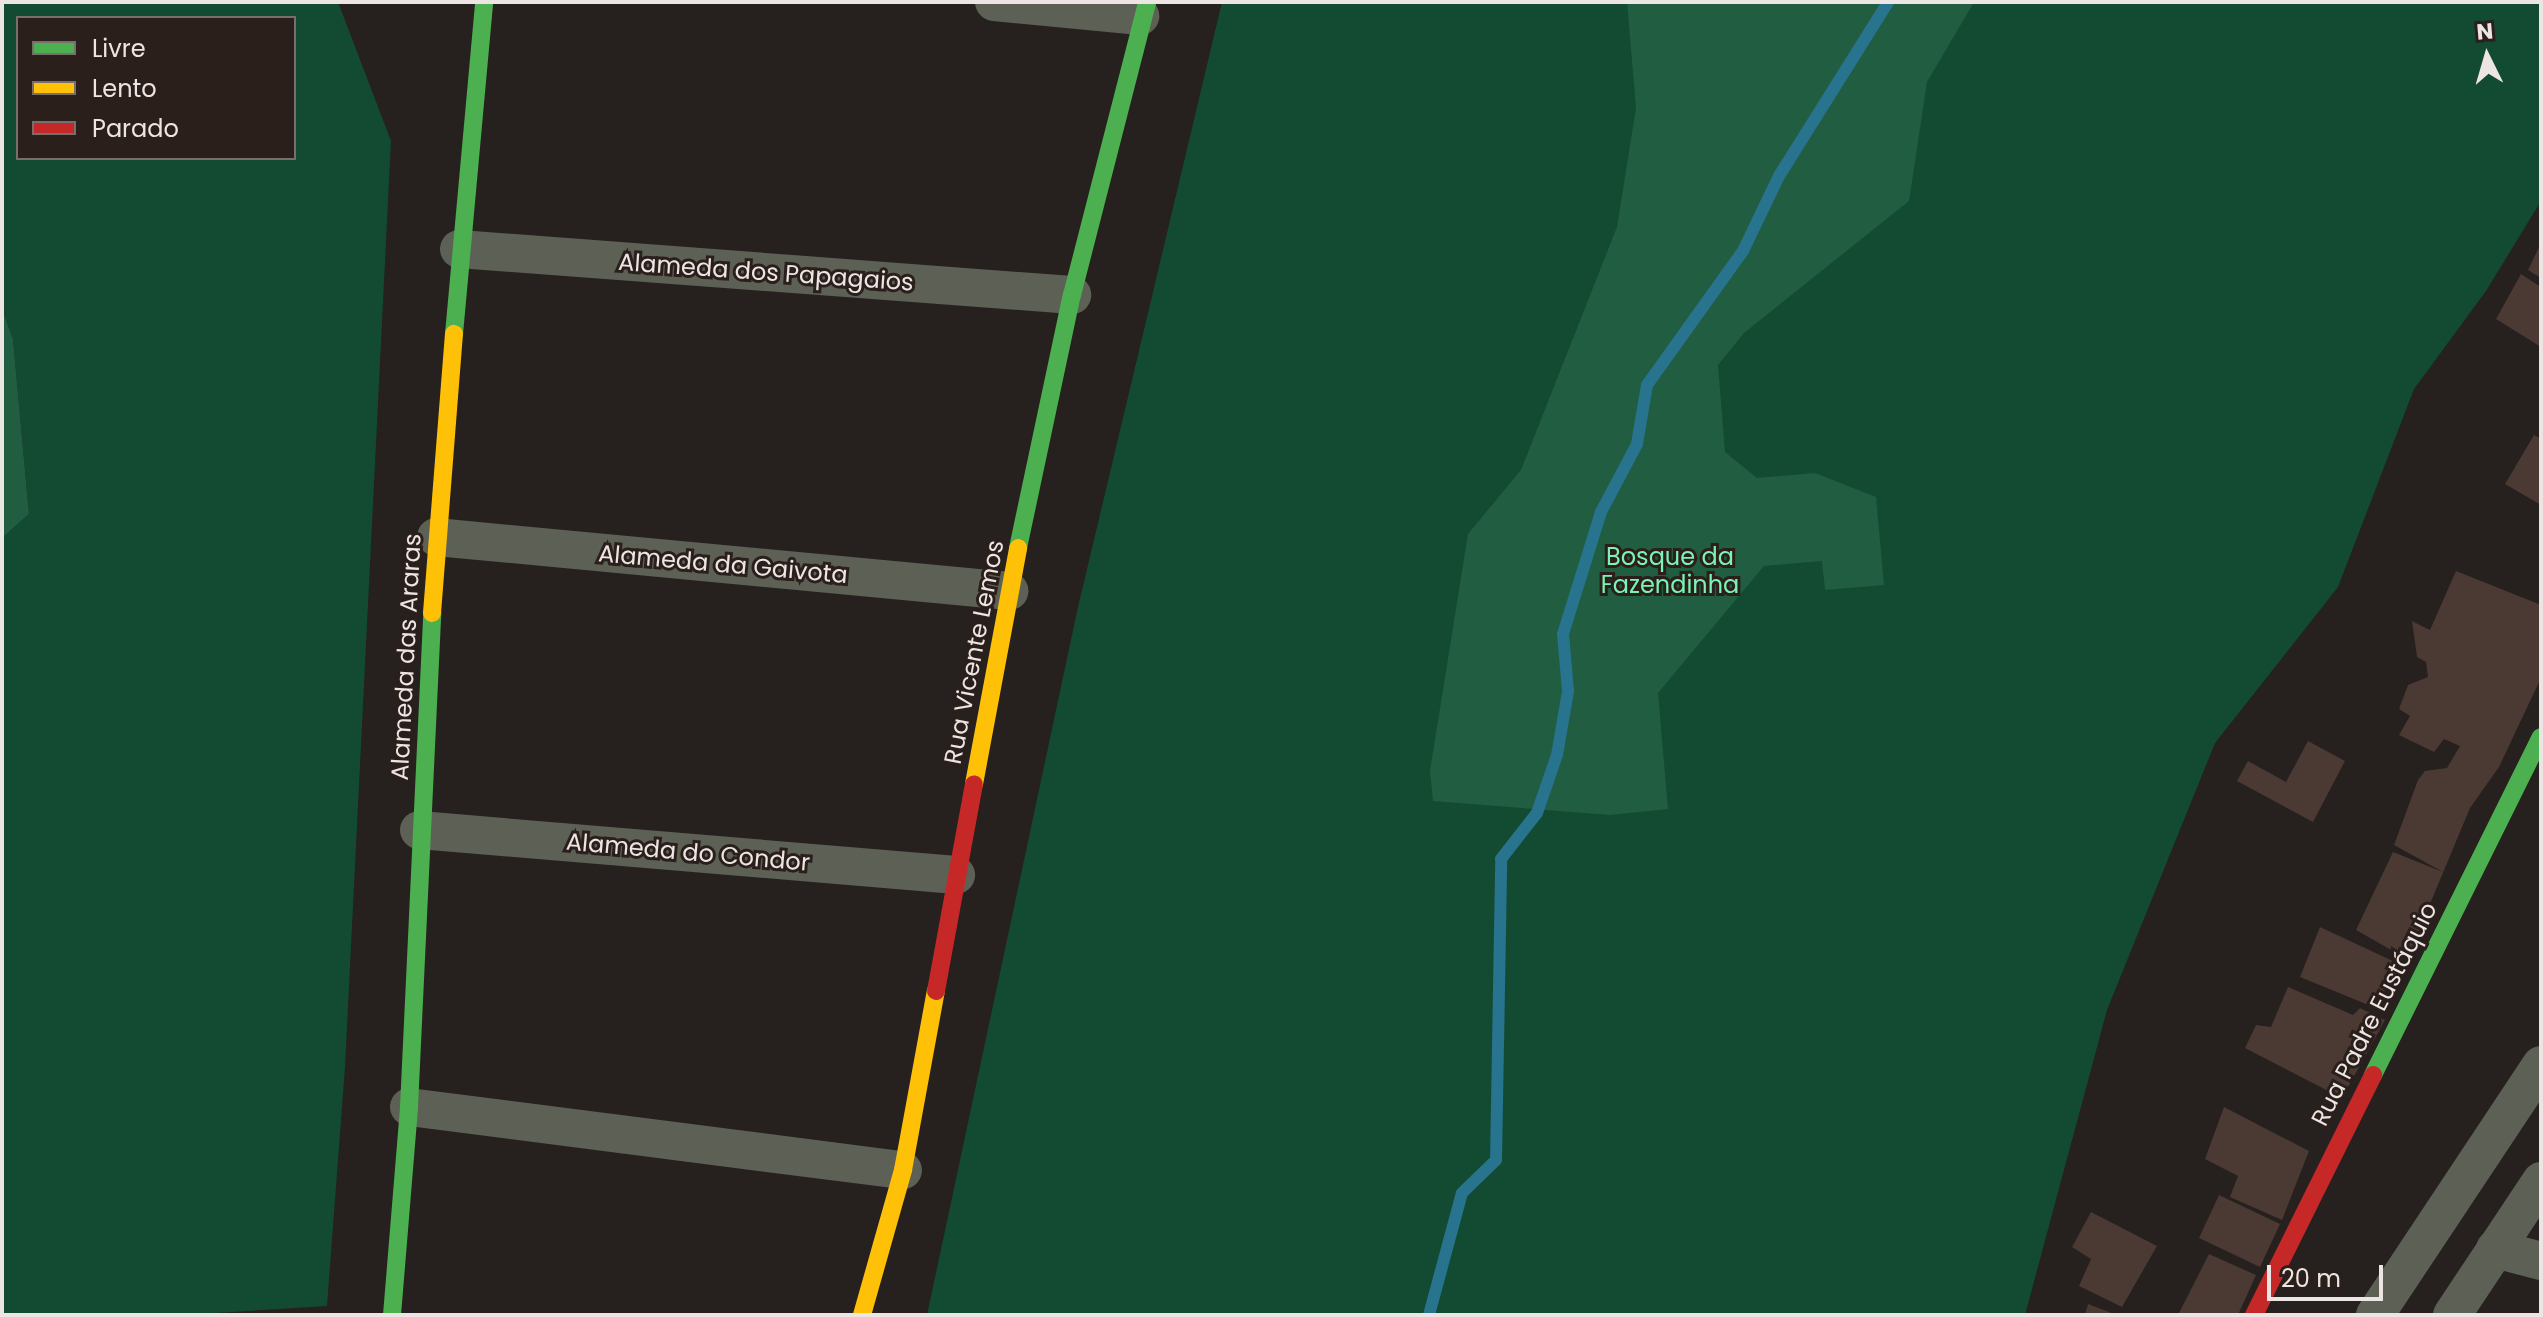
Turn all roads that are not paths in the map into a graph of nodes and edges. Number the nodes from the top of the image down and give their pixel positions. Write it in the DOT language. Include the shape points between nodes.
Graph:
graph roads {
  1 [pos="484,2"];
  2 [pos="994,2"];
  3 [pos="1143,9"];
  4 [pos="459,249"];
  5 [pos="1072,295"];
  6 [pos="436,537"];
  7 [pos="1009,591"];
  8 [pos="2541,737"];
  9 [pos="419,830"];
  10 [pos="956,875"];
  11 [pos="2541,1065"];
  12 [pos="409,1107"];
  13 [pos="903,1170"];
  14 [pos="2541,1181"];
  15 [pos="2495,1249"];
  16 [pos="2541,1261"];
  17 [pos="392,1315"];
  18 [pos="862,1315"];
  19 [pos="2254,1315"];
  20 [pos="2375,1315"];
  21 [pos="2452,1315"];
  1 -- 4 [label="street, Alameda das Araras"];
  2 -- 3 [label="street"];
  3 -- 5 [label="street, Rua Vicente Lemos"];
  4 -- 5 [label="street, Alameda dos Papagaios"];
  4 -- 6 [label="street, Alameda das Araras"];
  5 -- 7 [label="street, Rua Vicente Lemos"];
  6 -- 7 [label="street, Alameda da Gaivota"];
  6 -- 9 [label="street, Alameda das Araras"];
  7 -- 10 [label="street, Rua Vicente Lemos"];
  8 -- 19 [label="street, Rua Padre Eustáquio"];
  9 -- 10 [label="street, Alameda do Condor"];
  9 -- 12 [label="street, Alameda das Araras"];
  10 -- 13 [label="street, Rua Vicente Lemos"];
  11 -- 20 [label="street"];
  12 -- 13 [label="street"];
  12 -- 17 [label="street, Alameda das Araras"];
  13 -- 18 [label="street, Rua Vicente Lemos"];
  14 -- 15 [label="street"];
  15 -- 16 [label="street"];
  15 -- 21 [label="street"];
}
